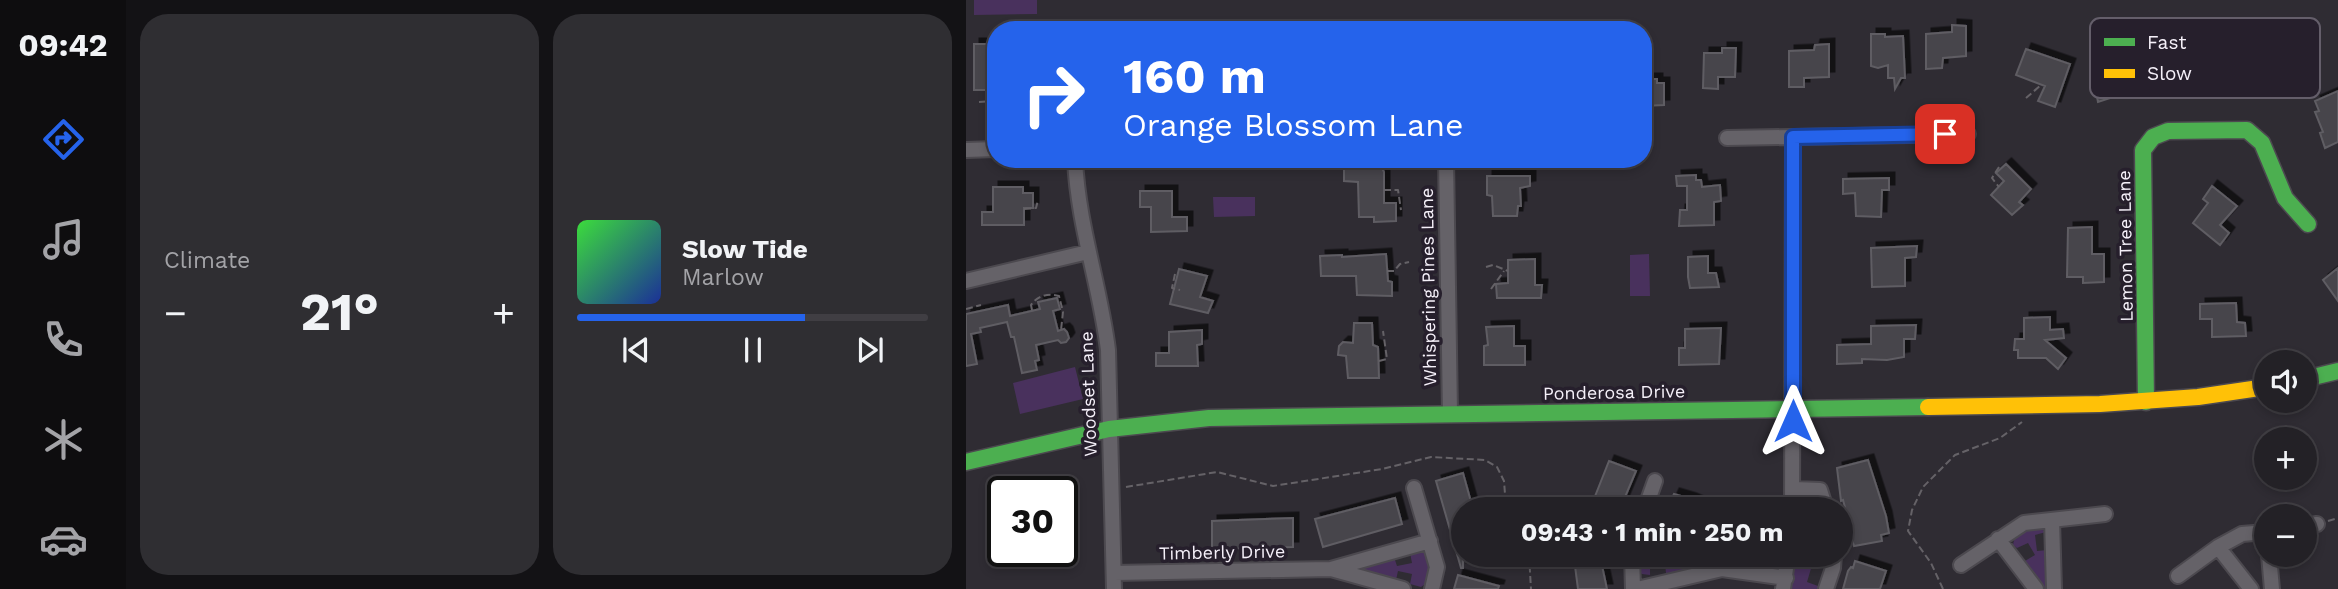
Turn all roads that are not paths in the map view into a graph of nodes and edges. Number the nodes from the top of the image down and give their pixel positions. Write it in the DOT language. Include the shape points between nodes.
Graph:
graph roads {
  1 [pos="1968,134"];
  2 [pos="1793,137"];
  3 [pos="1727,138"];
  4 [pos="987,149"];
  5 [pos="966,150"];
  6 [pos="1076,168"];
  7 [pos="1446,168"];
  8 [pos="2308,224"];
  9 [pos="1088,252"];
  10 [pos="966,281"];
  11 [pos="2338,371"];
  12 [pos="2317,376"];
  13 [pos="2254,389"];
  14 [pos="2146,402"];
  15 [pos="1792,409"];
  16 [pos="1450,414"];
  17 [pos="1109,429"];
  18 [pos="966,462"];
  19 [pos="1655,481"];
  20 [pos="1414,488"];
  21 [pos="1794,489"];
  22 [pos="1649,497"];
  23 [pos="1793,497"];
  24 [pos="1822,497"];
  25 [pos="2105,514"];
  26 [pos="2052,520"];
  27 [pos="2254,533"];
  28 [pos="1998,538"];
  29 [pos="1430,541"];
  30 [pos="2218,547"];
  31 [pos="1961,565"];
  32 [pos="1633,567"];
  33 [pos="1717,567"];
  34 [pos="1833,567"];
  35 [pos="2270,567"];
  36 [pos="1331,569"];
  37 [pos="1722,569"];
  38 [pos="1114,573"];
  39 [pos="2178,576"];
  40 [pos="1784,584"];
  41 [pos="1114,589"];
  42 [pos="1403,589"];
  43 [pos="1432,589"];
  44 [pos="1635,589"];
  45 [pos="1826,589"];
  46 [pos="2036,589"];
  47 [pos="2054,589"];
  48 [pos="2251,589"];
  49 [pos="2272,589"];
  1 -- 2 [label="street"];
  2 -- 3 [label="street"];
  2 -- 15 [label="street"];
  4 -- 5 [label="street"];
  6 -- 9 [label="street, Woodset Lane"];
  7 -- 16 [label="street, Whispering Pines Lane"];
  8 -- 14 [label="street, Lemon Tree Lane" via="2285,199 2265,146 2254,133 2168,131 2147,142 2143,150"];
  9 -- 10 [label="street"];
  9 -- 17 [label="street, Woodset Lane" via="1108,350"];
  11 -- 12 [label="street"];
  13 -- 14 [label="street, Ponderosa Drive"];
  14 -- 15 [label="street, Ponderosa Drive"];
  15 -- 16 [label="street, Ponderosa Drive"];
  15 -- 21 [label="street"];
  16 -- 17 [label="street, Ponderosa Drive" via="1209,418"];
  17 -- 18 [label="street, Ponderosa Drive"];
  17 -- 38 [label="street, Woodset Lane"];
  19 -- 22 [label="street"];
  20 -- 29 [label="street"];
  21 -- 23 [label="street"];
  21 -- 24 [label="street" via="1820,490"];
  25 -- 26 [label="street"];
  26 -- 28 [label="street" via="2024,523"];
  26 -- 47 [label="street"];
  27 -- 30 [label="street"];
  28 -- 31 [label="street"];
  28 -- 46 [label="street"];
  29 -- 36 [label="street, Timberly Drive"];
  29 -- 43 [label="street" via="1437,567"];
  30 -- 39 [label="street"];
  30 -- 48 [label="street"];
  32 -- 44 [label="street"];
  33 -- 37 [label="street"];
  34 -- 45 [label="street"];
  35 -- 49 [label="street"];
  36 -- 38 [label="street, Timberly Drive"];
  36 -- 42 [label="street, Timberly Drive"];
  37 -- 40 [label="street"];
  37 -- 44 [label="street"];
  38 -- 41 [label="street, Woodset Lane"];
}
